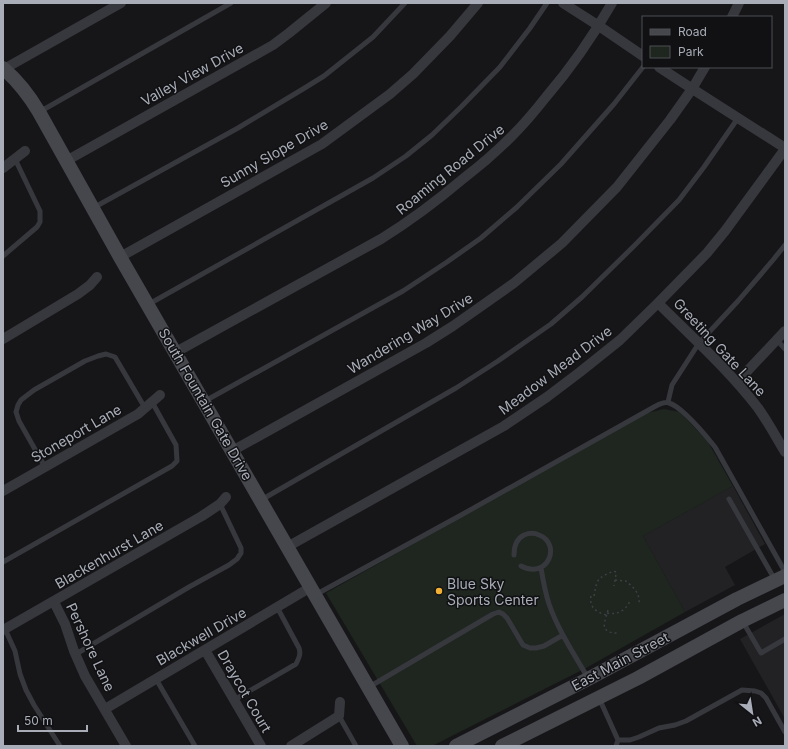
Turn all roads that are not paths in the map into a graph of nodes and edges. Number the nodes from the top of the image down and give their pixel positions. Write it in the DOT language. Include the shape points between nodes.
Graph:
graph roads {
  1 [pos="121,3"];
  2 [pos="231,3"];
  3 [pos="326,3"];
  4 [pos="405,3"];
  5 [pos="478,3"];
  6 [pos="546,3"];
  7 [pos="563,3"];
  8 [pos="612,3"];
  9 [pos="739,3"];
  10 [pos="732,16"];
  11 [pos="599,26"];
  12 [pos="642,55"];
  13 [pos="3,68"];
  14 [pos="642,68"];
  15 [pos="660,68"];
  16 [pos="704,68"];
  17 [pos="692,89"];
  18 [pos="39,112"];
  19 [pos="738,118"];
  20 [pos="785,149"];
  21 [pos="25,151"];
  22 [pos="15,159"];
  23 [pos="66,161"];
  24 [pos="3,168"];
  25 [pos="93,208"];
  26 [pos="785,245"];
  27 [pos="3,256"];
  28 [pos="120,257"];
  29 [pos="98,277"];
  30 [pos="658,303"];
  31 [pos="148,305"];
  32 [pos="785,331"];
  33 [pos="3,339"];
  34 [pos="777,340"];
  35 [pos="699,343"];
  36 [pos="785,349"];
  37 [pos="176,352"];
  38 [pos="737,382"];
  39 [pos="160,395"];
  40 [pos="204,402"];
  41 [pos="668,402"];
  42 [pos="149,405"];
  43 [pos="232,451"];
  44 [pos="785,452"];
  45 [pos="45,467"];
  46 [pos="3,491"];
  47 [pos="729,499"];
  48 [pos="260,500"];
  49 [pos="223,501"];
  50 [pos="287,547"];
  51 [pos="514,556"];
  52 [pos="3,562"];
  53 [pos="521,566"];
  54 [pos="541,568"];
  55 [pos="782,576"];
  56 [pos="313,591"];
  57 [pos="785,600"];
  58 [pos="54,602"];
  59 [pos="277,608"];
  60 [pos="742,621"];
  61 [pos="4,630"];
  62 [pos="563,635"];
  63 [pos="785,639"];
  64 [pos="204,650"];
  65 [pos="76,654"];
  66 [pos="156,679"];
  67 [pos="588,679"];
  68 [pos="368,687"];
  69 [pos="598,697"];
  70 [pos="234,700"];
  71 [pos="340,702"];
  72 [pos="105,709"];
  73 [pos="339,716"];
  74 [pos="785,732"];
  75 [pos="618,740"];
  76 [pos="60,746"];
  77 [pos="126,746"];
  78 [pos="195,746"];
  79 [pos="261,746"];
  80 [pos="291,746"];
  81 [pos="356,746"];
  82 [pos="402,746"];
  83 [pos="456,746"];
  84 [pos="502,746"];
  85 [pos="616,746"];
  1 -- 13 [label="street"];
  2 -- 18 [label="lane"];
  3 -- 23 [label="street, Valley View Drive" via="273,45"];
  4 -- 25 [label="lane" via="373,37 324,76 238,128"];
  5 -- 28 [label="street, Sunny Slope Drive" via="413,74 322,144"];
  6 -- 31 [label="lane" via="500,67 432,135 406,156 374,178"];
  7 -- 11 [label="street"];
  8 -- 11 [label="street, Roaming Road Drive"];
  9 -- 10 [label="street"];
  11 -- 12 [label="street"];
  11 -- 37 [label="street, Roaming Road Drive" via="564,75 512,136 448,192 381,239"];
  13 -- 18 [label="street, South Fountain Gate Drive" via="30,96"];
  14 -- 40 [label="lane" via="562,164 481,238 403,291"];
  15 -- 17 [label="street"];
  16 -- 17 [label="street, Wandering Way Drive"];
  17 -- 19 [label="street"];
  17 -- 43 [label="street, Wandering Way Drive" via="617,187 562,243 514,283 426,343"];
  18 -- 23 [label="street, South Fountain Gate Drive"];
  19 -- 20 [label="street"];
  19 -- 48 [label="lane" via="679,200 582,297 551,324 456,388"];
  20 -- 30 [label="street, Meadow Mead Drive" via="725,232"];
  21 -- 22 [label="street"];
  22 -- 24 [label="street"];
  22 -- 27 [label="lane" via="40,211 40,222"];
  23 -- 25 [label="street, South Fountain Gate Drive"];
  25 -- 28 [label="street, South Fountain Gate Drive"];
  26 -- 35 [label="lane"];
  28 -- 31 [label="street, South Fountain Gate Drive"];
  29 -- 33 [label="street" via="78,294"];
  30 -- 35 [label="street, Greeting Gate Lane"];
  30 -- 50 [label="street, Meadow Mead Drive" via="620,340 580,372 504,426"];
  31 -- 37 [label="street, South Fountain Gate Drive"];
  32 -- 34 [label="street"];
  34 -- 36 [label="lane"];
  34 -- 38 [label="street"];
  35 -- 38 [label="street, Greeting Gate Lane"];
  35 -- 41 [label="lane" via="672,385"];
  37 -- 40 [label="street, South Fountain Gate Drive"];
  38 -- 44 [label="street, Greeting Gate Lane" via="759,409"];
  39 -- 42 [label="street, Stoneport Lane"];
  40 -- 43 [label="street, South Fountain Gate Drive"];
  41 -- 55 [label="lane" via="687,416 715,447"];
  41 -- 56 [label="lane" via="654,407 463,514"];
  42 -- 45 [label="street, Stoneport Lane" via="138,414"];
  42 -- 45 [label="lane" via="115,357 106,354 85,361 34,390 21,400 16,412"];
  42 -- 52 [label="lane" via="176,445 177,461"];
  43 -- 48 [label="street, South Fountain Gate Drive"];
  45 -- 46 [label="street, Stoneport Lane"];
  47 -- 55 [label="lane"];
  48 -- 50 [label="street, South Fountain Gate Drive"];
  49 -- 58 [label="street, Blackenhurst Lane" via="202,516"];
  49 -- 65 [label="lane" via="241,548 241,554 237,559"];
  50 -- 56 [label="street, South Fountain Gate Drive"];
  51 -- 54 [label="lane" via="519,538 531,533 543,536 550,546 551,553"];
  53 -- 54 [label="lane" via="531,570"];
  54 -- 62 [label="lane" via="549,604"];
  55 -- 67 [label="street, East Main Street"];
  56 -- 59 [label="street, Blackwell Drive"];
  56 -- 68 [label="street, South Fountain Gate Drive"];
  57 -- 60 [label="street, East Main Street"];
  58 -- 61 [label="street, Blackenhurst Lane"];
  58 -- 65 [label="street, Pershore Lane"];
  59 -- 64 [label="street, Blackwell Drive"];
  59 -- 70 [label="lane" via="299,648 298,660 296,664"];
  60 -- 63 [label="lane" via="761,653"];
  60 -- 69 [label="street, East Main Street"];
  61 -- 76 [label="lane" via="15,651 26,690"];
  62 -- 67 [label="lane"];
  62 -- 68 [label="lane" via="544,646 530,648 523,644 507,618 499,612"];
  64 -- 66 [label="street, Blackwell Drive"];
  64 -- 70 [label="street, Draycot Court"];
  65 -- 72 [label="street, Pershore Lane" via="85,676"];
  66 -- 72 [label="street, Blackwell Drive"];
  66 -- 78 [label="lane"];
  67 -- 69 [label="street"];
  67 -- 83 [label="street, East Main Street"];
  68 -- 82 [label="street, South Fountain Gate Drive"];
  69 -- 75 [label="lane"];
  69 -- 84 [label="street, East Main Street"];
  70 -- 79 [label="street, Draycot Court"];
  71 -- 73 [label="street"];
  72 -- 77 [label="street, Pershore Lane"];
  73 -- 80 [label="street"];
  73 -- 81 [label="lane"];
  74 -- 75 [label="lane" via="761,693 742,690 686,721 659,728 630,740"];
  75 -- 85 [label="lane"];
}
